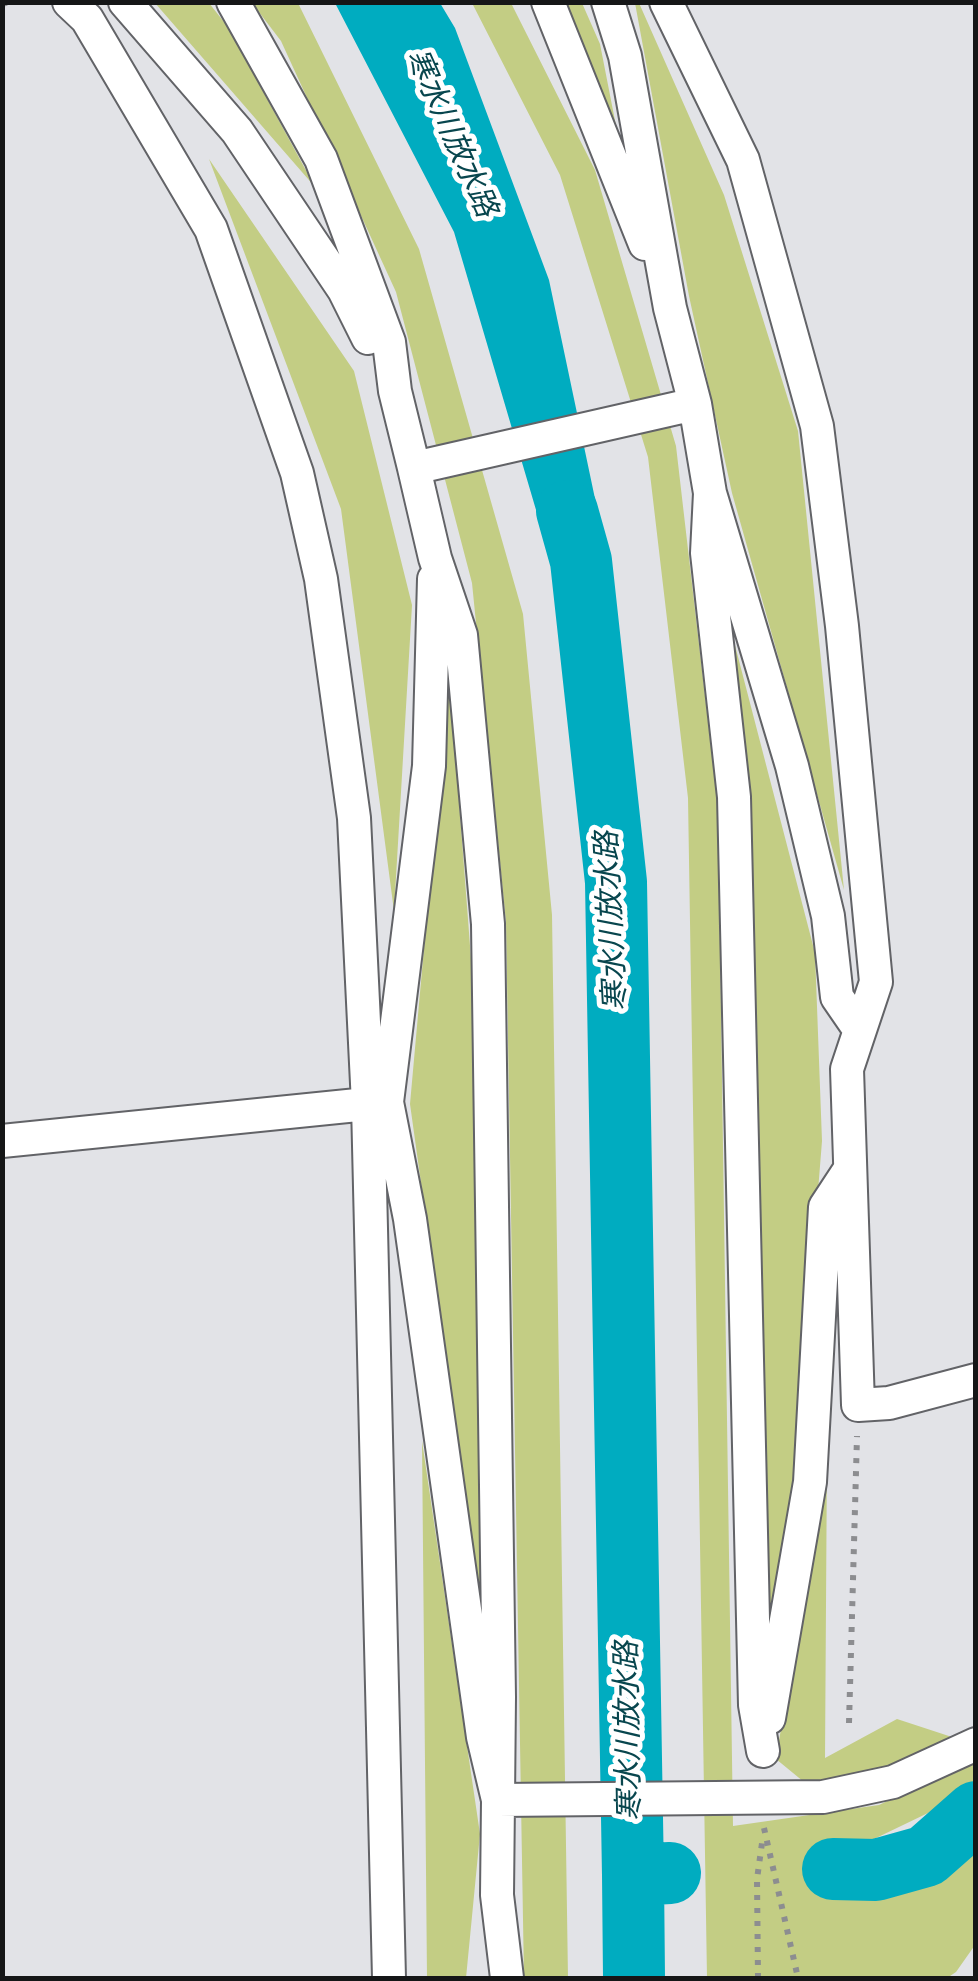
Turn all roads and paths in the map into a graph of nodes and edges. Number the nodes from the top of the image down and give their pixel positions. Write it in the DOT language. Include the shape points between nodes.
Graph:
graph roads {
  1 [pos="69,2"];
  2 [pos="125,2"];
  3 [pos="233,2"];
  4 [pos="548,2"];
  5 [pos="608,2"];
  6 [pos="666,2"];
  7 [pos="670,308"];
  8 [pos="395,391"];
  9 [pos="686,406"];
  10 [pos="421,467"];
  11 [pos="710,493"];
  12 [pos="435,558"];
  13 [pos="859,1029"];
  14 [pos="377,1103"];
  15 [pos="2,1141"];
  16 [pos="850,1169"];
  17 [pos="976,1380"];
  18 [pos="858,1405"];
  19 [pos="850,1722"];
  20 [pos="976,1744"];
  21 [pos="764,1751"];
  22 [pos="504,1800"];
  23 [pos="757,1808"];
  24 [pos="497,1894"];
  25 [pos="389,1978"];
  26 [pos="488,1978"];
  27 [pos="507,1978"];
  28 [pos="758,1978"];
  29 [pos="798,1978"];
  1 -- 14 [label="street" via="87,19 212,229 298,473 321,579 354,818"];
  2 -- 8 [label="street" via="237,131 344,290"];
  3 -- 8 [label="street" via="321,159 389,342"];
  4 -- 7 [label="street"];
  5 -- 7 [label="street" via="625,56"];
  6 -- 13 [label="street" via="743,160 817,426 876,982"];
  7 -- 9 [label="street"];
  8 -- 10 [label="street"];
  9 -- 10 [label="street"];
  9 -- 11 [label="street"];
  10 -- 12 [label="street"];
  11 -- 13 [label="street" via="792,766 828,916 837,997"];
  11 -- 21 [label="street" via="707,553 734,797 755,1705"];
  12 -- 14 [label="street" via="429,766"];
  12 -- 22 [label="street" via="461,635 488,924"];
  13 -- 16 [label="street" via="848,1069"];
  14 -- 15 [label="street"];
  14 -- 22 [label="street" via="410,1219 483,1737"];
  14 -- 25 [label="street"];
  16 -- 18 [label="street"];
  16 -- 21 [label="street" via="825,1207 810,1482"];
  17 -- 18 [label="street"];
  18 -- 19 [label="path"];
  20 -- 23 [label="street" via="893,1782"];
  21 -- 23 [label="street"];
  22 -- 23 [label="street"];
  22 -- 24 [label="street"];
  23 -- 28 [label="path"];
  23 -- 29 [label="path"];
  24 -- 26 [label="street"];
  24 -- 27 [label="street"];
}
